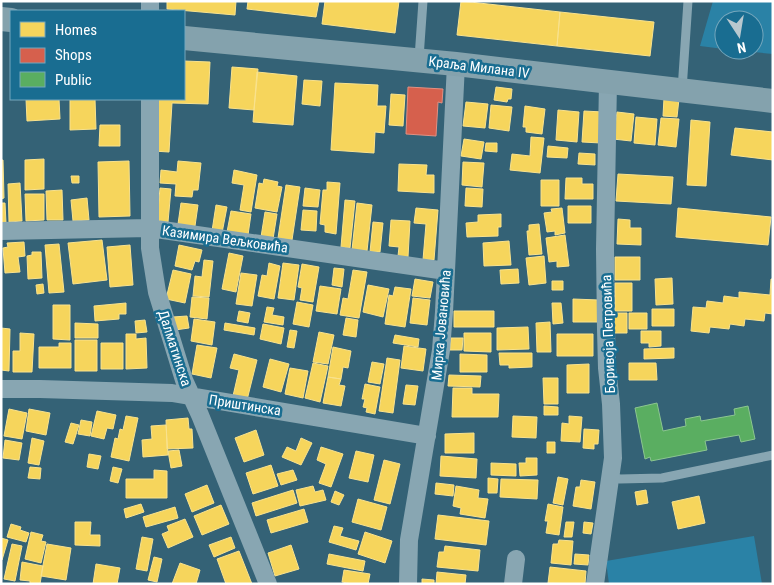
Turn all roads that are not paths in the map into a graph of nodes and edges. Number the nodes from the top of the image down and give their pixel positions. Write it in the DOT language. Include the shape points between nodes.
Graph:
graph roads {
  1 [pos="423,1"];
  2 [pos="688,1"];
  3 [pos="185,38"];
  4 [pos="419,60"];
  5 [pos="456,64"];
  6 [pos="608,82"];
  7 [pos="682,90"];
  8 [pos="150,100"];
  9 [pos="773,101"];
  10 [pos="149,228"];
  11 [pos="1,231"];
  12 [pos="446,271"];
  13 [pos="1,389"];
  14 [pos="192,396"];
  15 [pos="427,436"];
  16 [pos="773,455"];
  17 [pos="610,477"];
  18 [pos="516,560"];
  19 [pos="268,584"];
  20 [pos="408,584"];
  21 [pos="513,584"];
  22 [pos="595,584"];
  1 -- 4 [label="lane"];
  2 -- 7 [label="lane"];
  3 -- 4 [label="main road, Краља Милана IV"];
  4 -- 5 [label="main road, Краља Милана IV"];
  5 -- 6 [label="main road, Краља Милана IV"];
  5 -- 12 [label="street, Мирка Јовановића"];
  6 -- 7 [label="main road, Краља Милана IV"];
  6 -- 17 [label="street, Боривоја Петровића" via="605,249 607,368 613,458"];
  7 -- 9 [label="main road, Краља Милана IV"];
  8 -- 10 [label="street, Далматинска"];
  10 -- 11 [label="street, Казимира Вељковића"];
  10 -- 12 [label="street, Казимира Вељковића"];
  10 -- 14 [label="street, Далматинска" via="157,292 178,363"];
  12 -- 15 [label="street, Мирка Јовановића" via="441,350"];
  13 -- 14 [label="street, Приштинска"];
  14 -- 15 [label="street, Приштинска"];
  14 -- 19 [label="street, Далматинска"];
  15 -- 20 [label="street, Мирка Јовановића" via="409,540"];
  16 -- 17 [label="lane" via="662,478"];
  17 -- 22 [label="street, Боривоја Петровића"];
  18 -- 21 [label="street"];
}
